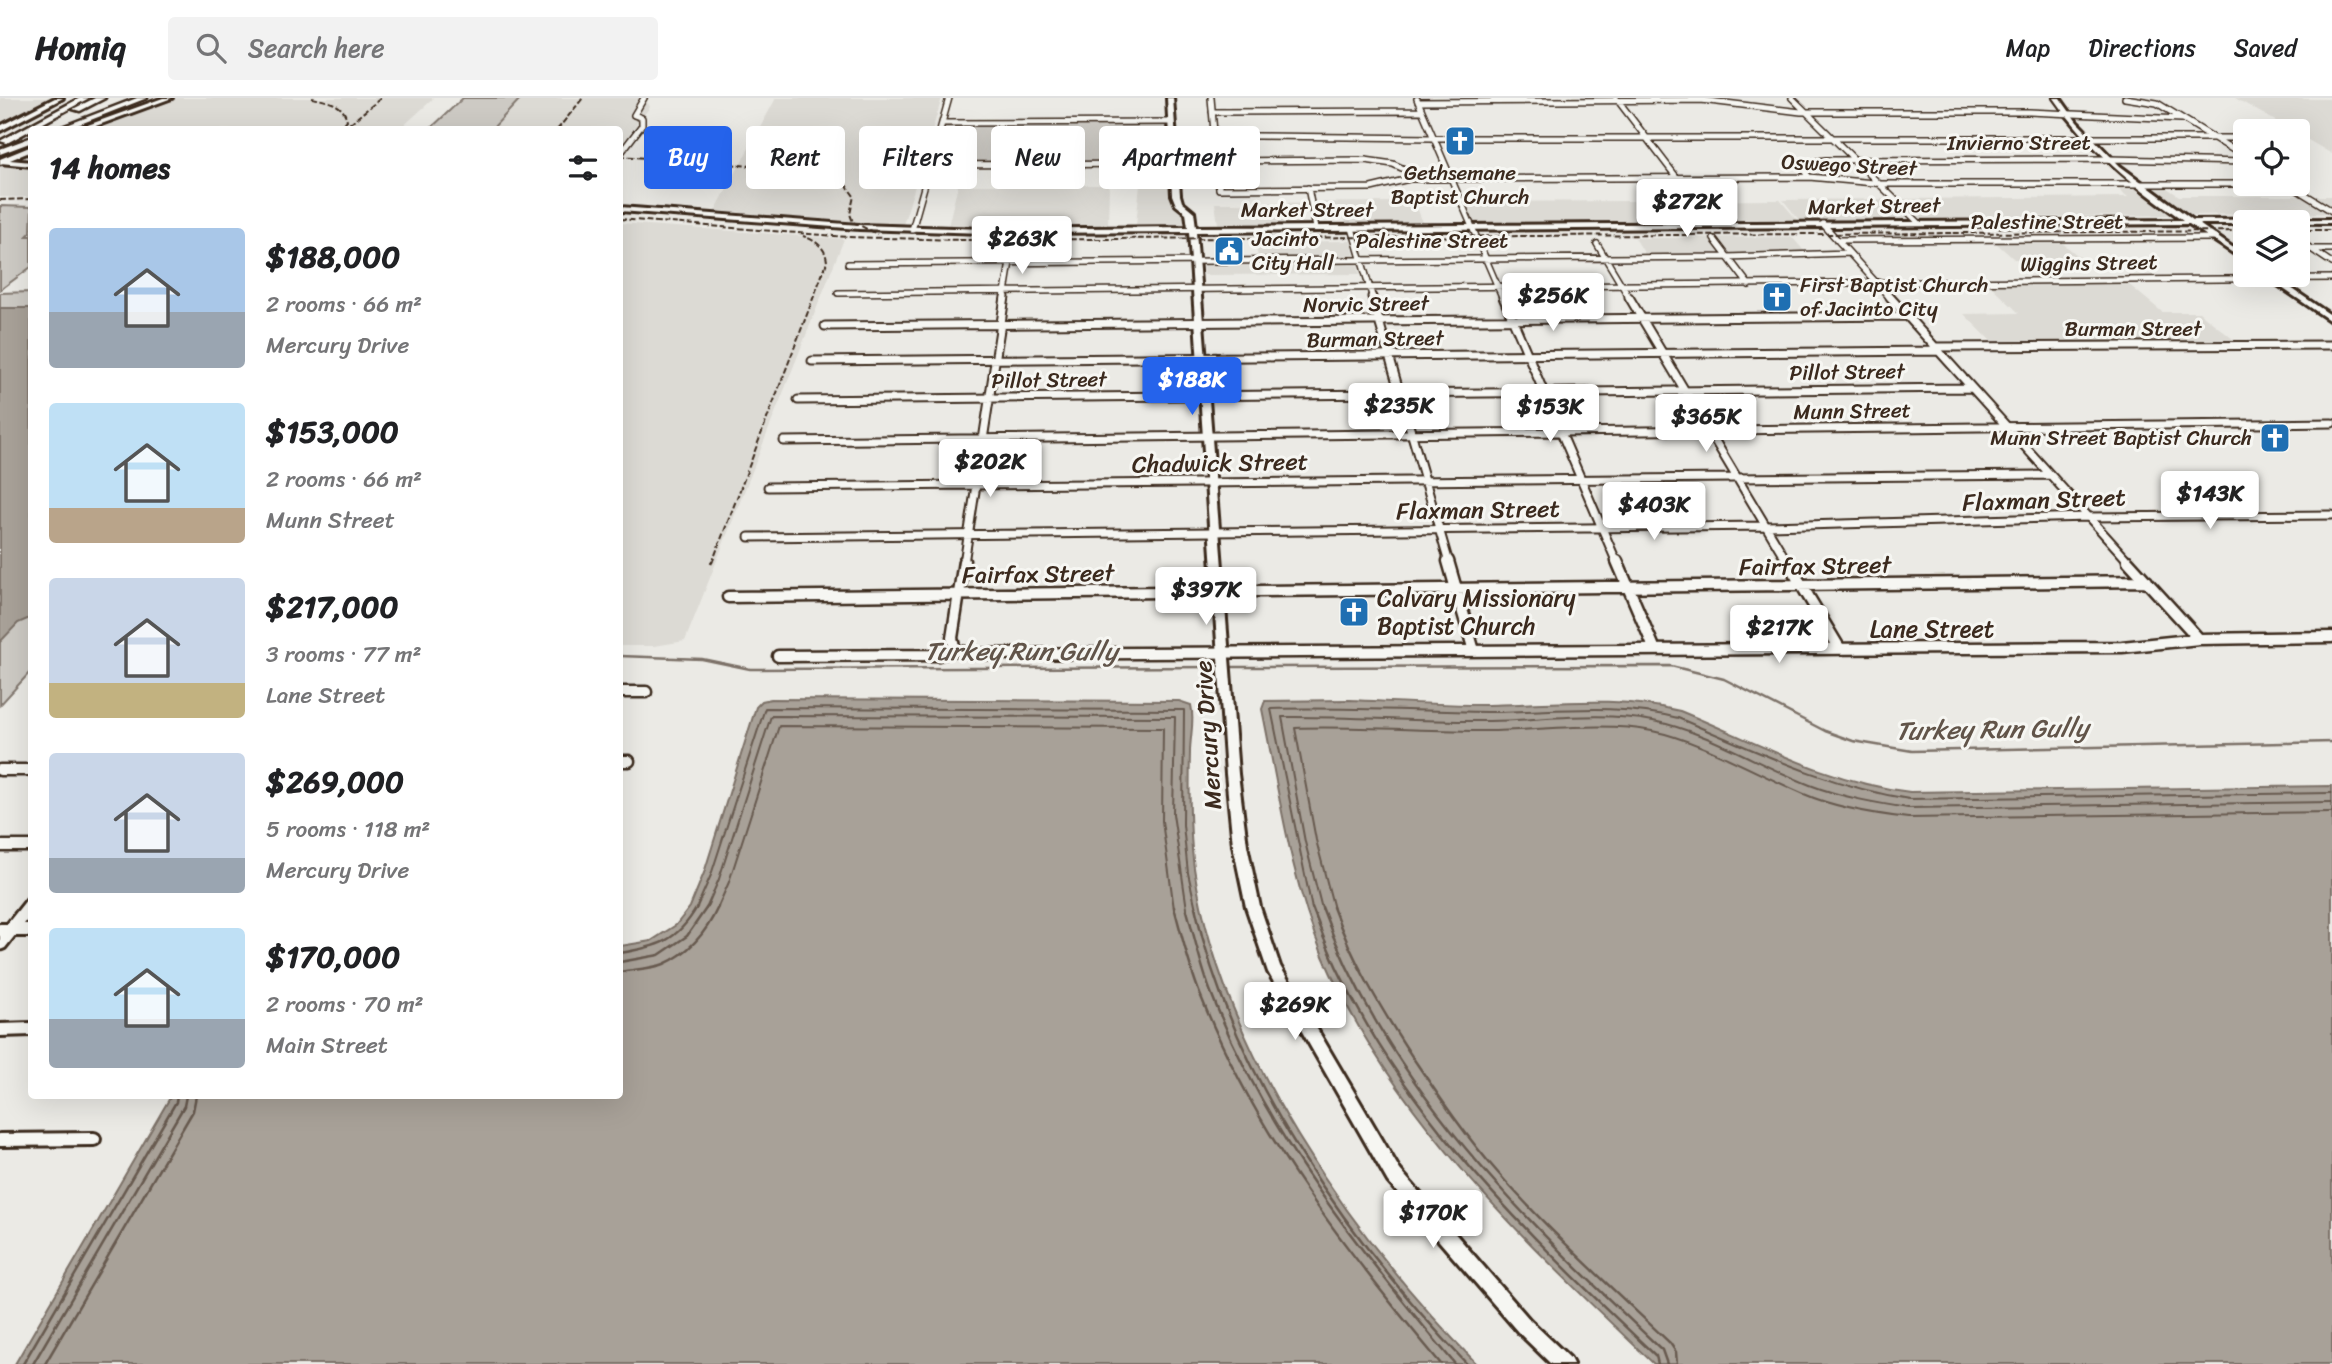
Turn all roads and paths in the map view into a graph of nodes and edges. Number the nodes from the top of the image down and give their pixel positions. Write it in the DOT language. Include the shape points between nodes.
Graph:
graph roads {
  1 [pos="61,98"];
  2 [pos="85,98"];
  3 [pos="101,98"];
  4 [pos="112,98"];
  5 [pos="143,98"];
  6 [pos="169,98"];
  7 [pos="644,98"];
  8 [pos="948,98"];
  9 [pos="1170,98"];
  10 [pos="1211,98"];
  11 [pos="1792,98"];
  12 [pos="2057,98"];
  13 [pos="2125,98"];
  14 [pos="1617,99"];
  15 [pos="1417,100"];
  16 [pos="1736,100"];
  17 [pos="1420,111"];
  18 [pos="1212,112"];
  19 [pos="1806,112"];
  20 [pos="2067,114"];
  21 [pos="2181,119"];
  22 [pos="1171,122"];
  23 [pos="942,123"];
  24 [pos="32,126"];
  25 [pos="41,126"];
  26 [pos="52,126"];
  27 [pos="68,126"];
  28 [pos="88,126"];
  29 [pos="941,126"];
  30 [pos="1171,126"];
  31 [pos="1213,126"];
  32 [pos="28,128"];
  33 [pos="0,129"];
  34 [pos="28,132"];
  35 [pos="1260,135"];
  36 [pos="1830,136"];
  37 [pos="1647,137"];
  38 [pos="2087,137"];
  39 [pos="1433,138"];
  40 [pos="2233,138"];
  41 [pos="28,139"];
  42 [pos="2214,139"];
  43 [pos="2,142"];
  44 [pos="28,150"];
  45 [pos="623,150"];
  46 [pos="0,151"];
  47 [pos="2233,151"];
  48 [pos="1854,159"];
  49 [pos="2110,159"];
  50 [pos="2233,159"];
  51 [pos="1260,161"];
  52 [pos="1,162"];
  53 [pos="28,163"];
  54 [pos="1099,164"];
  55 [pos="977,165"];
  56 [pos="1809,177"];
  57 [pos="1677,178"];
  58 [pos="1409,179"];
  59 [pos="1451,180"];
  60 [pos="1879,184"];
  61 [pos="2141,184"];
  62 [pos="2233,184"];
  63 [pos="1308,188"];
  64 [pos="923,189"];
  65 [pos="1175,189"];
  66 [pos="1260,189"];
  67 [pos="2308,196"];
  68 [pos="623,209"];
  69 [pos="2332,211"];
  70 [pos="2332,220"];
  71 [pos="2191,221"];
  72 [pos="2310,221"];
  73 [pos="2233,222"];
  74 [pos="1919,223"];
  75 [pos="1823,224"];
  76 [pos="1713,225"];
  77 [pos="1471,226"];
  78 [pos="1192,228"];
  79 [pos="1316,228"];
  80 [pos="1352,228"];
  81 [pos="912,230"];
  82 [pos="1015,231"];
  83 [pos="2216,238"];
  84 [pos="1714,239"];
  85 [pos="1838,240"];
  86 [pos="1597,244"];
  87 [pos="2312,249"];
  88 [pos="2332,249"];
  89 [pos="2233,250"];
  90 [pos="1849,253"];
  91 [pos="1727,257"];
  92 [pos="1485,258"];
  93 [pos="1605,258"];
  94 [pos="1361,260"];
  95 [pos="1195,261"];
  96 [pos="1010,262"];
  97 [pos="2332,263"];
  98 [pos="848,264"];
  99 [pos="2233,278"];
  100 [pos="2310,278"];
  101 [pos="2332,278"];
  102 [pos="1876,283"];
  103 [pos="1749,285"];
  104 [pos="1623,287"];
  105 [pos="2284,287"];
  106 [pos="1498,288"];
  107 [pos="1370,289"];
  108 [pos="1198,291"];
  109 [pos="1006,292"];
  110 [pos="838,293"];
  111 [pos="1906,316"];
  112 [pos="1642,319"];
  113 [pos="1512,320"];
  114 [pos="2332,320"];
  115 [pos="1379,321"];
  116 [pos="1200,323"];
  117 [pos="1001,324"];
  118 [pos="825,326"];
  119 [pos="2332,345"];
  120 [pos="1936,349"];
  121 [pos="1663,354"];
  122 [pos="1527,355"];
  123 [pos="1389,356"];
  124 [pos="1203,358"];
  125 [pos="995,360"];
  126 [pos="812,361"];
  127 [pos="1971,388"];
  128 [pos="1685,391"];
  129 [pos="1543,392"];
  130 [pos="1400,394"];
  131 [pos="1206,396"];
  132 [pos="989,398"];
  133 [pos="798,400"];
  134 [pos="2332,423"];
  135 [pos="2006,427"];
  136 [pos="1709,430"];
  137 [pos="1560,432"];
  138 [pos="1411,434"];
  139 [pos="1208,436"];
  140 [pos="983,439"];
  141 [pos="784,441"];
  142 [pos="2050,475"];
  143 [pos="1737,478"];
  144 [pos="1581,479"];
  145 [pos="1425,481"];
  146 [pos="1212,482"];
  147 [pos="976,485"];
  148 [pos="768,487"];
  149 [pos="2332,515"];
  150 [pos="2088,517"];
  151 [pos="1766,526"];
  152 [pos="1602,528"];
  153 [pos="1439,530"];
  154 [pos="1215,532"];
  155 [pos="968,534"];
  156 [pos="749,537"];
  157 [pos="2147,581"];
  158 [pos="1802,585"];
  159 [pos="1628,587"];
  160 [pos="1456,589"];
  161 [pos="1220,591"];
  162 [pos="959,594"];
  163 [pos="728,597"];
  164 [pos="2332,637"];
  165 [pos="2199,639"];
  166 [pos="1840,649"];
  167 [pos="955,650"];
  168 [pos="1655,650"];
  169 [pos="1474,651"];
  170 [pos="778,656"];
  171 [pos="1225,662"];
  172 [pos="623,692"];
  173 [pos="646,692"];
  174 [pos="0,770"];
  175 [pos="28,770"];
  176 [pos="0,846"];
  177 [pos="28,846"];
  178 [pos="28,907"];
  179 [pos="5,930"];
  180 [pos="28,930"];
  181 [pos="0,944"];
  182 [pos="28,1029"];
  183 [pos="0,1030"];
  184 [pos="94,1139"];
  185 [pos="0,1140"];
  186 [pos="1564,1364"];
  1 -- 33 [label="main road"];
  2 -- 24 [label="highway"];
  3 -- 25 [label="highway"];
  4 -- 26 [label="highway"];
  5 -- 27 [label="highway"];
  6 -- 28 [label="main road"];
  7 -- 45 [label="street" via="634,115 642,118 642,125"];
  8 -- 23 [label="street"];
  9 -- 22 [label="main road, Mercury Drive"];
  10 -- 18 [label="street"];
  11 -- 19 [label="street"];
  12 -- 20 [label="main road"];
  13 -- 21 [label="street" via="2149,101"];
  14 -- 15 [label="street"];
  14 -- 16 [label="street"];
  14 -- 37 [label="street"];
  15 -- 17 [label="street"];
  16 -- 19 [label="street"];
  17 -- 18 [label="street"];
  17 -- 39 [label="street"];
  18 -- 31 [label="street"];
  19 -- 20 [label="street"];
  19 -- 36 [label="street"];
  20 -- 21 [label="street"];
  20 -- 38 [label="main road"];
  21 -- 42 [label="street"];
  22 -- 23 [label="street"];
  22 -- 30 [label="main road, Mercury Drive"];
  23 -- 29 [label="street"];
  32 -- 43 [label="highway"];
  34 -- 43 [label="highway"];
  35 -- 39 [label="street"];
  36 -- 37 [label="street"];
  36 -- 38 [label="street"];
  36 -- 48 [label="street"];
  37 -- 39 [label="street"];
  37 -- 57 [label="street"];
  38 -- 42 [label="street"];
  38 -- 49 [label="main road"];
  39 -- 59 [label="street"];
  40 -- 42 [label="street"];
  41 -- 46 [label="highway"];
  42 -- 47 [label="street"];
  44 -- 52 [label="main road"];
  48 -- 49 [label="street, Invierno Street"];
  48 -- 56 [label="street, Invierno Street" via="1812,162 1806,166"];
  48 -- 60 [label="street"];
  49 -- 50 [label="street, Invierno Street"];
  49 -- 61 [label="main road"];
  51 -- 58 [label="street" via="1365,160 1394,164 1404,169"];
  52 -- 53 [label="main road"];
  54 -- 55 [label="street"];
  56 -- 57 [label="street, Oswego Street"];
  56 -- 60 [label="street, Oswego Street"];
  57 -- 59 [label="street, Oswego Street"];
  57 -- 76 [label="street"];
  58 -- 59 [label="street, Oswego Street"];
  58 -- 63 [label="street, Oswego Street" via="1371,188"];
  59 -- 77 [label="street"];
  60 -- 61 [label="street, Oswego Street"];
  60 -- 74 [label="street"];
  61 -- 62 [label="street, Oswego Street"];
  61 -- 71 [label="main road"];
  63 -- 66 [label="street, Oswego Street"];
  63 -- 79 [label="street"];
  64 -- 81 [label="street"];
  65 -- 78 [label="main road, Mercury Drive" via="1179,203 1190,212"];
  67 -- 69 [label="street"];
  68 -- 81 [label="main road, Market Street"];
  70 -- 72 [label="main road, Market Street"];
  71 -- 73 [label="main road, Market Street"];
  71 -- 74 [label="main road, Market Street"];
  71 -- 83 [label="main road"];
  74 -- 75 [label="main road, Market Street"];
  75 -- 76 [label="main road, Market Street"];
  75 -- 85 [label="street"];
  76 -- 77 [label="main road, Market Street"];
  77 -- 80 [label="main road, Market Street"];
  77 -- 92 [label="street"];
  78 -- 79 [label="main road, Market Street"];
  78 -- 82 [label="main road, Market Street"];
  78 -- 95 [label="main road, Mercury Drive"];
  79 -- 80 [label="main road, Market Street"];
  80 -- 94 [label="street"];
  81 -- 82 [label="main road, Market Street"];
  82 -- 96 [label="street"];
  83 -- 85 [label="street, Palestine Street"];
  83 -- 89 [label="main road"];
  84 -- 91 [label="street"];
  85 -- 90 [label="street"];
  86 -- 93 [label="street"];
  87 -- 88 [label="street"];
  87 -- 97 [label="street"];
  90 -- 91 [label="street, Palestine Street"];
  90 -- 102 [label="street"];
  91 -- 93 [label="street, Palestine Street"];
  91 -- 103 [label="street"];
  92 -- 93 [label="street, Palestine Street"];
  92 -- 94 [label="street, Palestine Street"];
  92 -- 106 [label="street"];
  93 -- 104 [label="street"];
  94 -- 95 [label="street, Palestine Street"];
  94 -- 107 [label="street"];
  95 -- 96 [label="street, Palestine Street"];
  95 -- 108 [label="main road, Mercury Drive"];
  96 -- 98 [label="street, Palestine Street"];
  96 -- 109 [label="street"];
  99 -- 102 [label="street, Wiggins Street"];
  100 -- 101 [label="street, Wiggins Street"];
  102 -- 103 [label="street, Wiggins Street"];
  102 -- 111 [label="street"];
  103 -- 104 [label="street, Wiggins Street"];
  104 -- 106 [label="street, Wiggins Street"];
  104 -- 112 [label="street"];
  105 -- 114 [label="main road"];
  106 -- 107 [label="street, Wiggins Street"];
  106 -- 113 [label="street"];
  107 -- 108 [label="street, Wiggins Street"];
  107 -- 115 [label="street"];
  108 -- 109 [label="street, Wiggins Street"];
  108 -- 116 [label="main road, Mercury Drive"];
  109 -- 110 [label="street, Wiggins Street"];
  109 -- 117 [label="street"];
  111 -- 112 [label="street, Norvic Street"];
  111 -- 120 [label="street"];
  112 -- 113 [label="street, Norvic Street"];
  112 -- 121 [label="street"];
  113 -- 115 [label="street, Norvic Street"];
  113 -- 122 [label="street"];
  115 -- 116 [label="street, Norvic Street"];
  115 -- 123 [label="street"];
  116 -- 117 [label="street, Norvic Street"];
  116 -- 124 [label="main road, Mercury Drive"];
  117 -- 118 [label="street, Norvic Street"];
  117 -- 125 [label="street"];
  119 -- 120 [label="street, Burman Street"];
  120 -- 121 [label="street, Burman Street"];
  120 -- 127 [label="street"];
  121 -- 122 [label="street, Burman Street"];
  121 -- 128 [label="street"];
  122 -- 123 [label="street, Burman Street"];
  122 -- 129 [label="street"];
  123 -- 124 [label="street, Burman Street"];
  123 -- 130 [label="street"];
  124 -- 125 [label="street, Burman Street"];
  124 -- 131 [label="main road, Mercury Drive"];
  125 -- 126 [label="street, Burman Street"];
  125 -- 132 [label="street"];
  127 -- 128 [label="street, Pillot Street"];
  127 -- 135 [label="street"];
  128 -- 129 [label="street, Pillot Street"];
  128 -- 136 [label="street"];
  129 -- 130 [label="street, Pillot Street"];
  129 -- 137 [label="street"];
  130 -- 131 [label="street, Pillot Street"];
  130 -- 138 [label="street"];
  131 -- 132 [label="street, Pillot Street"];
  131 -- 139 [label="main road, Mercury Drive"];
  132 -- 133 [label="street, Pillot Street"];
  132 -- 140 [label="street"];
  134 -- 135 [label="street, Munn Street"];
  135 -- 136 [label="street, Munn Street"];
  135 -- 142 [label="street"];
  136 -- 137 [label="street, Munn Street"];
  136 -- 143 [label="street"];
  137 -- 138 [label="street, Munn Street"];
  137 -- 144 [label="street"];
  138 -- 139 [label="street, Munn Street"];
  138 -- 145 [label="street"];
  139 -- 140 [label="street, Munn Street"];
  139 -- 146 [label="main road, Mercury Drive"];
  140 -- 141 [label="street, Munn Street"];
  140 -- 147 [label="street"];
  142 -- 143 [label="street, Chadwick Street"];
  142 -- 150 [label="street"];
  143 -- 144 [label="street, Chadwick Street"];
  143 -- 151 [label="street"];
  144 -- 145 [label="street, Chadwick Street"];
  144 -- 152 [label="street"];
  145 -- 146 [label="street, Chadwick Street"];
  145 -- 153 [label="street"];
  146 -- 147 [label="street, Chadwick Street"];
  146 -- 154 [label="main road, Mercury Drive"];
  147 -- 148 [label="street, Chadwick Street"];
  147 -- 155 [label="street"];
  149 -- 150 [label="street, Flaxman Street"];
  150 -- 151 [label="street, Flaxman Street"];
  150 -- 157 [label="street"];
  151 -- 152 [label="street, Flaxman Street"];
  151 -- 158 [label="street"];
  152 -- 153 [label="street, Flaxman Street"];
  152 -- 159 [label="street"];
  153 -- 154 [label="street, Flaxman Street"];
  153 -- 160 [label="street"];
  154 -- 155 [label="street, Flaxman Street"];
  154 -- 161 [label="main road, Mercury Drive"];
  155 -- 156 [label="street, Flaxman Street"];
  155 -- 162 [label="street"];
  157 -- 158 [label="street, Fairfax Street"];
  157 -- 165 [label="street"];
  158 -- 159 [label="street, Fairfax Street"];
  158 -- 166 [label="street"];
  159 -- 160 [label="street, Fairfax Street"];
  159 -- 168 [label="street"];
  160 -- 161 [label="street, Fairfax Street"];
  160 -- 169 [label="street"];
  161 -- 162 [label="street, Fairfax Street"];
  161 -- 171 [label="main road, Mercury Drive"];
  162 -- 163 [label="street, Fairfax Street"];
  162 -- 167 [label="street" via="952,638"];
  164 -- 165 [label="street, Lane Street"];
  165 -- 166 [label="street, Lane Street" via="2148,646"];
  166 -- 168 [label="street, Lane Street"];
  167 -- 170 [label="street, Lane Street" via="938,655"];
  167 -- 171 [label="street, Lane Street"];
  168 -- 169 [label="street, Lane Street"];
  169 -- 171 [label="street, Lane Street"];
  171 -- 186 [label="main road, Mercury Drive" via="1240,845 1253,907 1273,968 1394,1176 1524,1326"];
  172 -- 173 [label="street"];
  174 -- 175 [label="street"];
  176 -- 177 [label="street"];
  178 -- 179 [label="main road"];
  179 -- 180 [label="street"];
  179 -- 181 [label="main road"];
  182 -- 183 [label="street"];
  184 -- 185 [label="street"];
}
